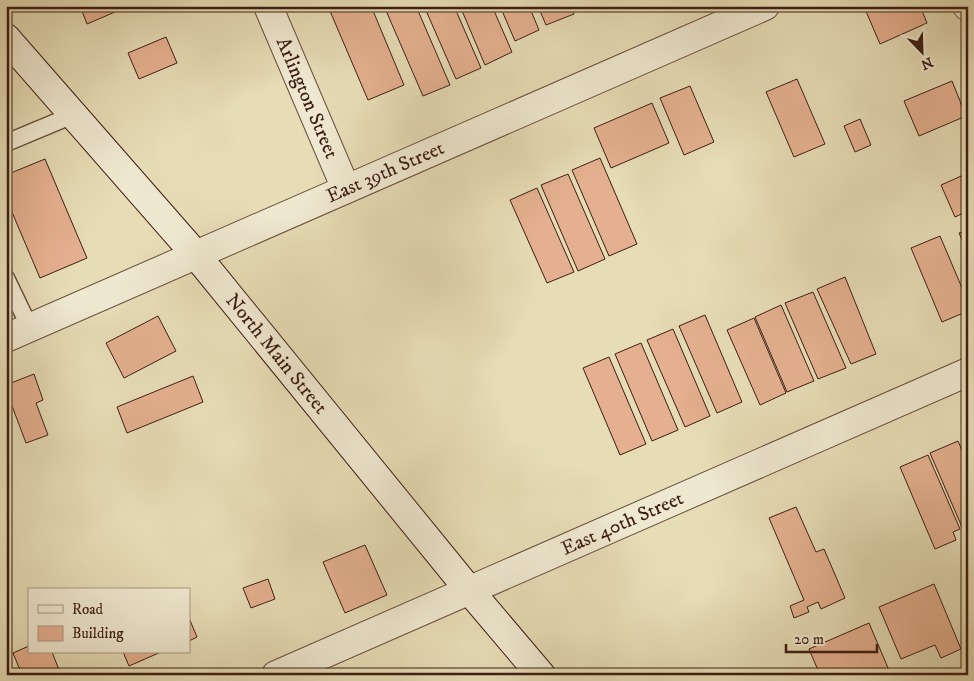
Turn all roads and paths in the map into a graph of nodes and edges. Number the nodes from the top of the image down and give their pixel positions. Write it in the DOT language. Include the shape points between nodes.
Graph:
graph roads {
  1 [pos="268,6"];
  2 [pos="765,6"];
  3 [pos="6,38"];
  4 [pos="74,115"];
  5 [pos="6,143"];
  6 [pos="346,189"];
  7 [pos="196,255"];
  8 [pos="6,278"];
  9 [pos="18,333"];
  10 [pos="968,372"];
  11 [pos="469,590"];
  12 [pos="276,675"];
  13 [pos="541,675"];
  1 -- 6 [label="street, Arlington Street"];
  2 -- 6 [label="street, East 39th Street"];
  3 -- 4 [label="street, North Main Street"];
  4 -- 5 [label="lane"];
  4 -- 7 [label="street, North Main Street"];
  6 -- 7 [label="street, East 39th Street"];
  7 -- 9 [label="street, East 39th Street"];
  7 -- 11 [label="street, North Main Street"];
  8 -- 9 [label="lane"];
  10 -- 11 [label="street, East 40th Street"];
  11 -- 12 [label="street, East 40th Street"];
  11 -- 13 [label="street, North Main Street"];
}
